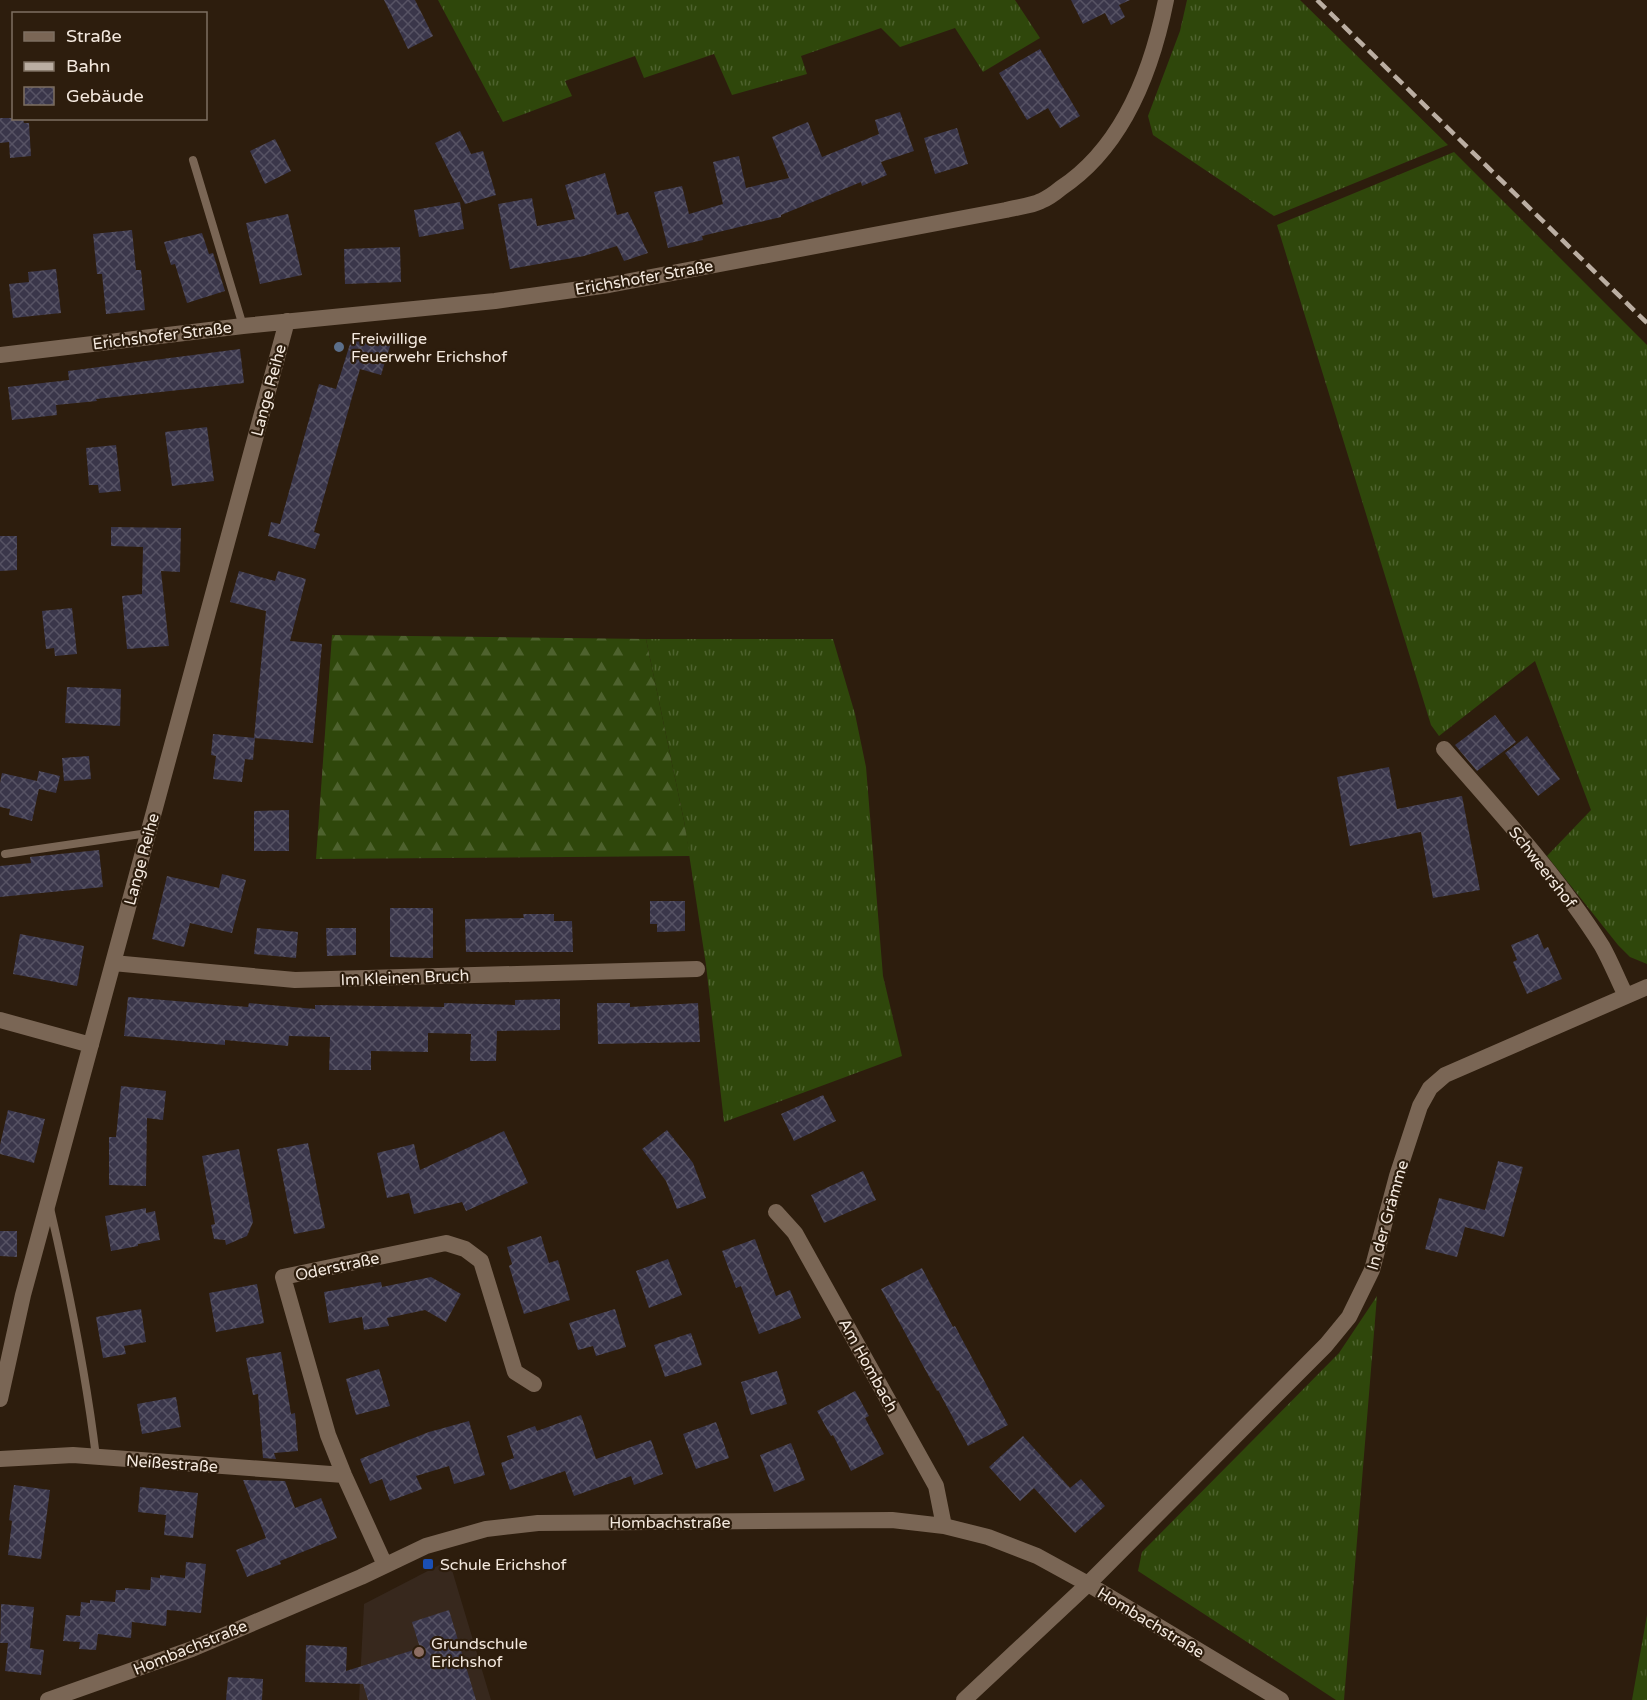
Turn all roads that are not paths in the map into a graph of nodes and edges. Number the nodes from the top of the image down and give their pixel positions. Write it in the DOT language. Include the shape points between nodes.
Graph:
graph roads {
  1 [pos="1166,0"];
  2 [pos="193,160"];
  3 [pos="287,321"];
  4 [pos="243,326"];
  5 [pos="0,355"];
  6 [pos="1444,749"];
  7 [pos="148,833"];
  8 [pos="5,854"];
  9 [pos="113,963"];
  10 [pos="697,969"];
  11 [pos="1647,987"];
  12 [pos="1626,996"];
  13 [pos="0,1020"];
  14 [pos="90,1045"];
  15 [pos="48,1202"];
  16 [pos="776,1212"];
  17 [pos="534,1383"];
  18 [pos="0,1399"];
  19 [pos="96,1457"];
  20 [pos="0,1459"];
  21 [pos="344,1476"];
  22 [pos="944,1526"];
  23 [pos="385,1565"];
  24 [pos="1088,1584"];
  25 [pos="48,1700"];
  26 [pos="964,1700"];
  27 [pos="1281,1700"];
  1 -- 3 [label="street, Erichshofer Straße" via="1144,78 1125,118 1076,178 1042,201 609,285 495,302"];
  2 -- 4 [label="lane"];
  3 -- 4 [label="street, Erichshofer Straße"];
  3 -- 7 [label="street, Lange Reihe"];
  4 -- 5 [label="street, Erichshofer Straße"];
  6 -- 12 [label="street, Schweershof" via="1574,905 1603,948"];
  7 -- 8 [label="lane"];
  7 -- 9 [label="street, Lange Reihe"];
  9 -- 10 [label="street, Im Kleinen Bruch" via="295,980"];
  9 -- 14 [label="street, Lange Reihe"];
  11 -- 12 [label="street, In der Grämme"];
  12 -- 24 [label="street, In der Grämme" via="1445,1075 1430,1088 1420,1106 1397,1176 1372,1270 1348,1317 1326,1345"];
  13 -- 14 [label="street"];
  14 -- 15 [label="street, Lange Reihe"];
  15 -- 18 [label="street, Lange Reihe"];
  15 -- 19 [label="lane" via="90,1404"];
  16 -- 22 [label="street, Am Hombach" via="795,1233 936,1486"];
  17 -- 21 [label="street, Oderstraße" via="515,1372 481,1261 465,1249 446,1243 283,1277 328,1435"];
  19 -- 20 [label="street, Neißestraße"];
  19 -- 21 [label="street, Neißestraße"];
  21 -- 23 [label="street, Oderstraße"];
  22 -- 23 [label="street, Hombachstraße" via="892,1520 538,1522 486,1529 426,1546"];
  22 -- 24 [label="street, Hombachstraße" via="988,1537 1037,1556"];
  23 -- 25 [label="street, Hombachstraße" via="192,1649"];
  24 -- 26 [label="street, In der Grämme"];
  24 -- 27 [label="street, Hombachstraße"];
}
